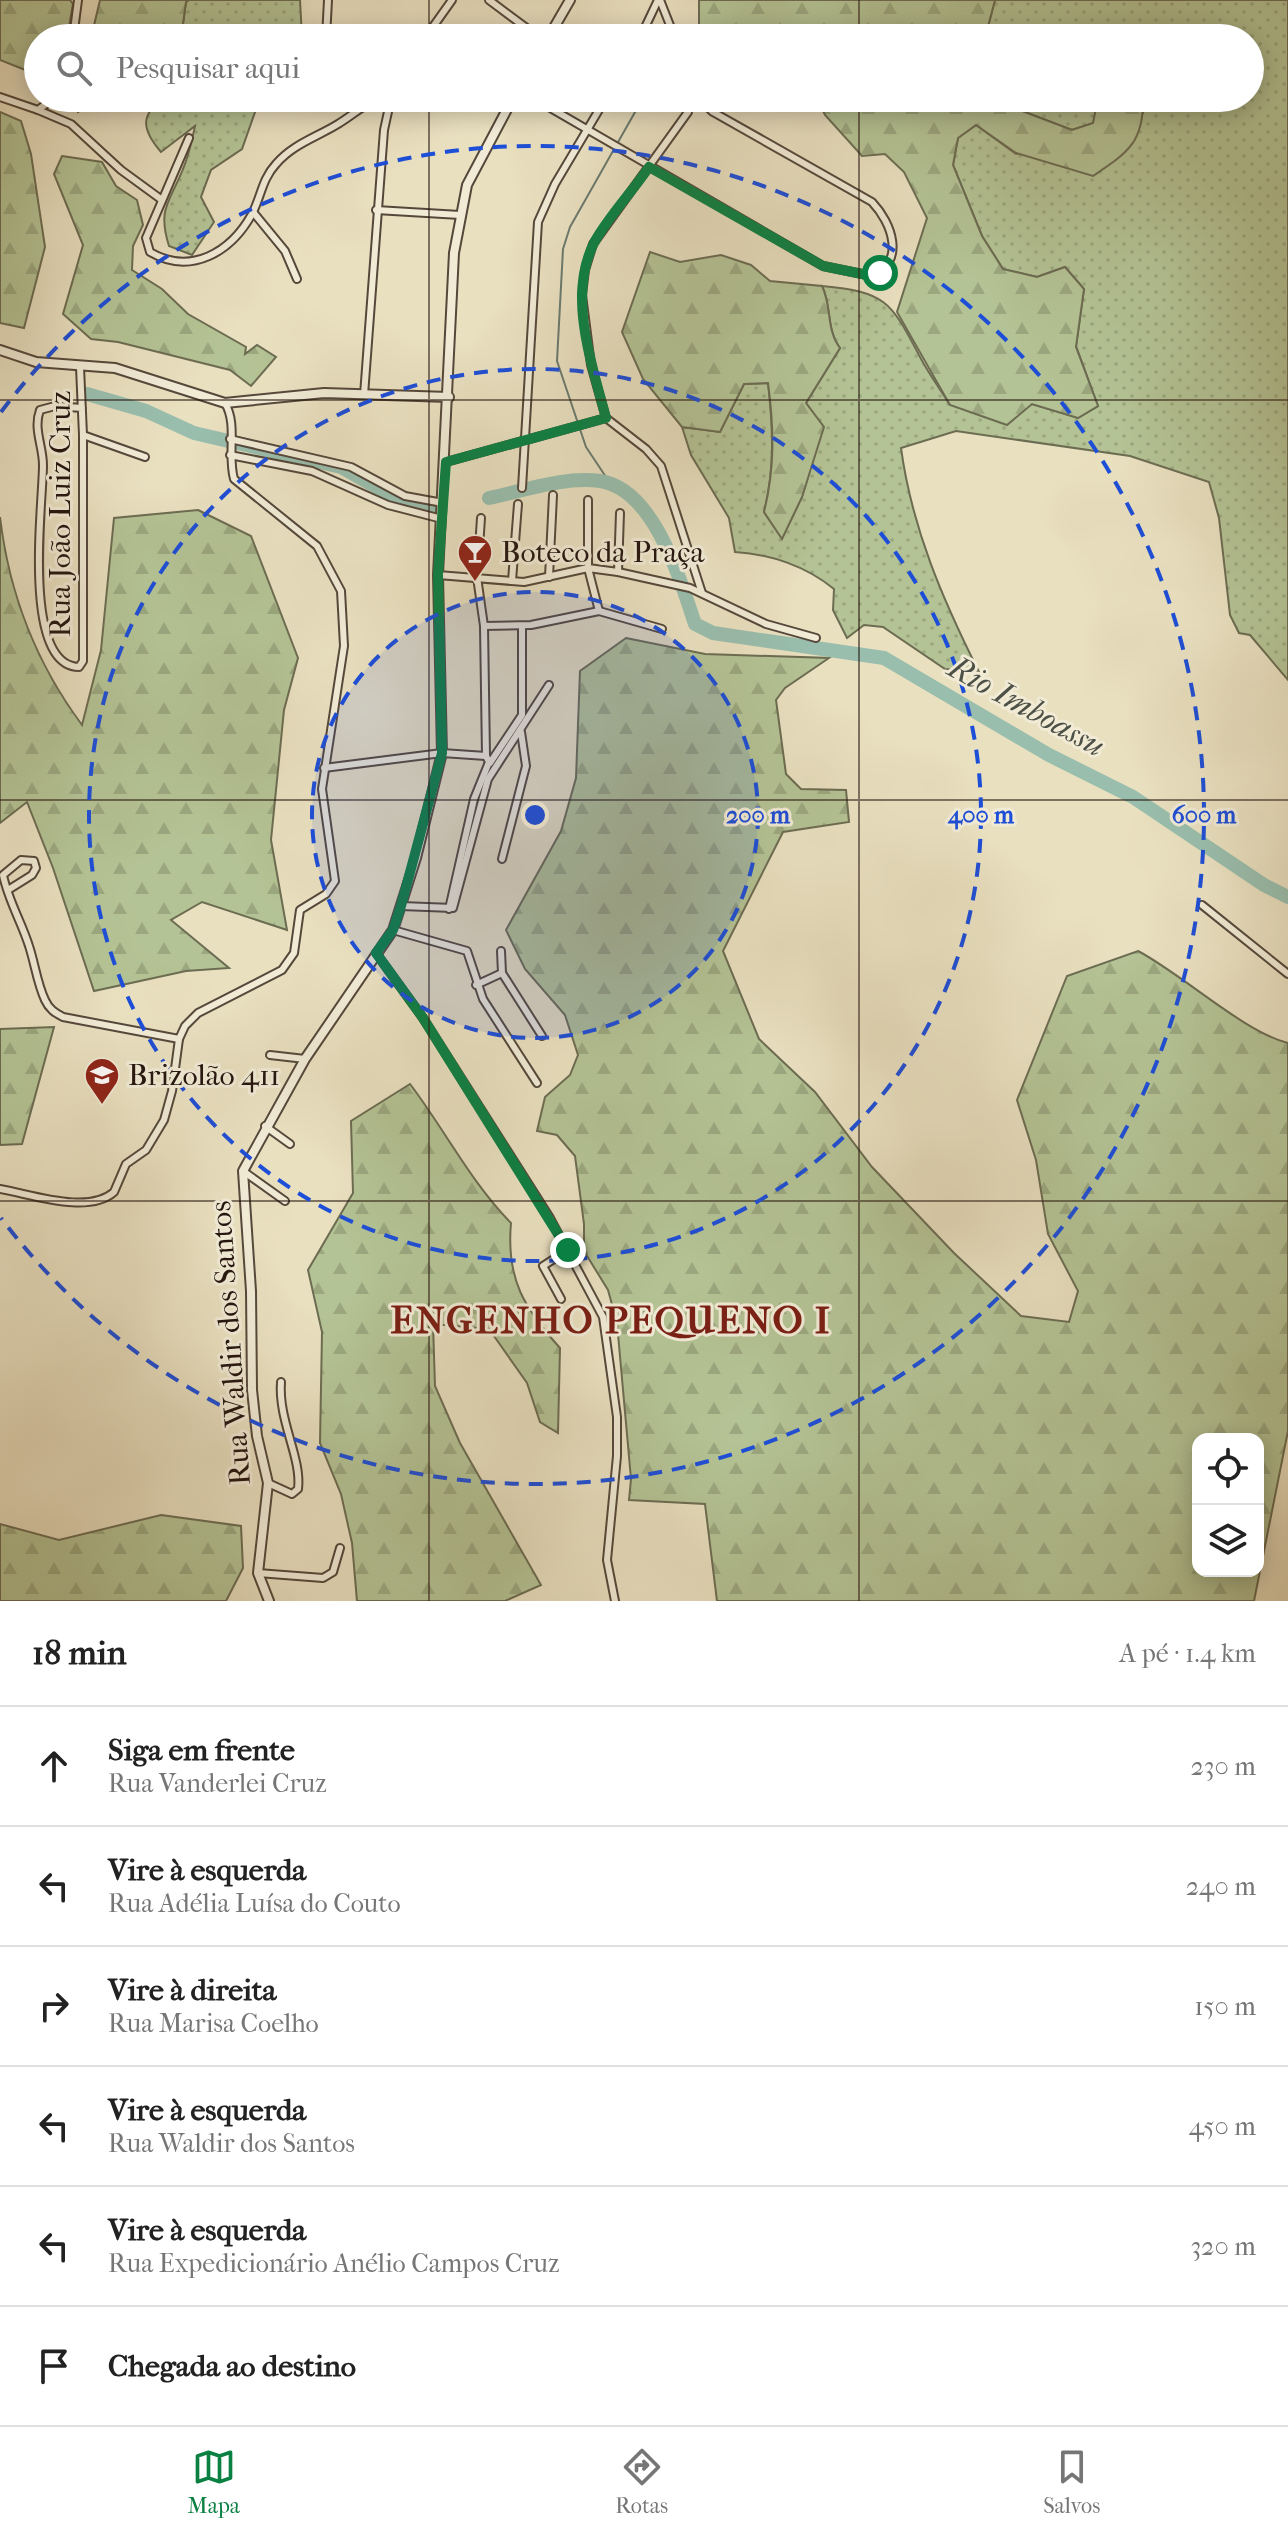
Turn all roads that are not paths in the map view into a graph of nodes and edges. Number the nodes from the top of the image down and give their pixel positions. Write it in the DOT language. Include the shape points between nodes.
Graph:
graph roads {
  1 [pos="78,0"];
  2 [pos="328,0"];
  3 [pos="452,0"];
  4 [pos="489,0"];
  5 [pos="570,0"];
  6 [pos="659,0"];
  7 [pos="75,24"];
  8 [pos="327,24"];
  9 [pos="435,24"];
  10 [pos="521,24"];
  11 [pos="556,24"];
  12 [pos="647,24"];
  13 [pos="669,24"];
  14 [pos="0,97"];
  15 [pos="24,105"];
  16 [pos="43,112"];
  17 [pos="350,112"];
  18 [pos="388,112"];
  19 [pos="506,112"];
  20 [pos="557,112"];
  21 [pos="597,112"];
  22 [pos="688,112"];
  23 [pos="713,112"];
  24 [pos="587,129"];
  25 [pos="189,138"];
  26 [pos="649,167"];
  27 [pos="162,200"];
  28 [pos="376,210"];
  29 [pos="253,212"];
  30 [pos="460,215"];
  31 [pos="297,279"];
  32 [pos="0,350"];
  33 [pos="80,367"];
  34 [pos="364,395"];
  35 [pos="449,397"];
  36 [pos="225,403"];
  37 [pos="82,408"];
  38 [pos="606,418"];
  39 [pos="83,435"];
  40 [pos="230,439"];
  41 [pos="524,443"];
  42 [pos="230,455"];
  43 [pos="145,457"];
  44 [pos="446,462"];
  45 [pos="522,488"];
  46 [pos="553,495"];
  47 [pos="588,500"];
  48 [pos="443,503"];
  49 [pos="518,504"];
  50 [pos="620,513"];
  51 [pos="481,518"];
  52 [pos="442,519"];
  53 [pos="588,568"];
  54 [pos="618,572"];
  55 [pos="438,575"];
  56 [pos="477,577"];
  57 [pos="549,577"];
  58 [pos="512,581"];
  59 [pos="702,593"];
  60 [pos="599,611"];
  61 [pos="484,626"];
  62 [pos="522,626"];
  63 [pos="662,629"];
  64 [pos="816,638"];
  65 [pos="549,685"];
  66 [pos="521,732"];
  67 [pos="442,753"];
  68 [pos="490,762"];
  69 [pos="324,768"];
  70 [pos="502,859"];
  71 [pos="8,890"];
  72 [pos="1202,905"];
  73 [pos="401,906"];
  74 [pos="393,930"];
  75 [pos="501,951"];
  76 [pos="376,953"];
  77 [pos="502,973"];
  78 [pos="1288,974"];
  79 [pos="476,985"];
  80 [pos="542,1036"];
  81 [pos="179,1039"];
  82 [pos="270,1055"];
  83 [pos="305,1059"];
  84 [pos="537,1083"];
  85 [pos="265,1126"];
  86 [pos="290,1144"];
  87 [pos="243,1171"];
  88 [pos="0,1189"];
  89 [pos="285,1201"];
  90 [pos="568,1250"];
  91 [pos="561,1299"];
  92 [pos="281,1382"];
  93 [pos="268,1483"];
  94 [pos="340,1548"];
  95 [pos="258,1573"];
  96 [pos="269,1601"];
  97 [pos="615,1601"];
  1 -- 7 [label="street"];
  2 -- 8 [label="street"];
  3 -- 9 [label="street"];
  4 -- 10 [label="street"];
  5 -- 11 [label="street"];
  6 -- 12 [label="street"];
  6 -- 13 [label="street"];
  14 -- 15 [label="street"];
  16 -- 27 [label="street" via="71,124"];
  17 -- 29 [label="street" via="276,163"];
  18 -- 28 [label="street"];
  19 -- 30 [label="street, Rua Waldir dos Santos" via="476,165"];
  20 -- 24 [label="street"];
  21 -- 24 [label="street"];
  22 -- 26 [label="street"];
  23 -- 26 [label="street" via="880,210 893,246 887,268 872,276 823,266"];
  24 -- 26 [label="street"];
  24 -- 41 [label="street" via="538,222"];
  25 -- 27 [label="street"];
  26 -- 38 [label="street" via="598,237 585,270 584,319"];
  27 -- 29 [label="street" via="146,245 171,262 200,262 217,253"];
  28 -- 30 [label="street"];
  28 -- 34 [label="street"];
  29 -- 31 [label="street" via="285,251"];
  30 -- 35 [label="street, Rua Waldir dos Santos"];
  32 -- 33 [label="street" via="36,362"];
  33 -- 36 [label="street" via="146,375"];
  33 -- 37 [label="street, Rua João Luiz Cruz"];
  34 -- 35 [label="street"];
  34 -- 36 [label="street" via="324,393"];
  35 -- 44 [label="street, Rua Waldir dos Santos"];
  36 -- 40 [label="street" via="232,415"];
  37 -- 39 [label="street, Rua João Luiz Cruz"];
  37 -- 39 [label="street, Rua João Luiz Cruz" via="46,406 38,417 43,462 38,571 49,646 68,665 79,667"];
  38 -- 41 [label="street"];
  38 -- 59 [label="street" via="661,466"];
  39 -- 43 [label="street"];
  40 -- 42 [label="street"];
  40 -- 48 [label="street" via="333,462 405,496"];
  41 -- 44 [label="street"];
  41 -- 45 [label="street"];
  42 -- 52 [label="street" via="312,471 400,509"];
  42 -- 69 [label="street" via="234,479 317,546 341,591 343,658"];
  44 -- 48 [label="street, Rua Waldir dos Santos"];
  46 -- 57 [label="street"];
  47 -- 53 [label="street"];
  48 -- 52 [label="street, Rua Waldir dos Santos"];
  49 -- 58 [label="street"];
  50 -- 54 [label="street"];
  51 -- 56 [label="street"];
  52 -- 55 [label="street, Rua Waldir dos Santos"];
  53 -- 54 [label="street"];
  53 -- 57 [label="street"];
  53 -- 60 [label="street"];
  54 -- 59 [label="street"];
  55 -- 56 [label="street"];
  55 -- 67 [label="street, Rua Waldir dos Santos"];
  56 -- 58 [label="street"];
  56 -- 61 [label="street"];
  57 -- 58 [label="street"];
  59 -- 64 [label="street" via="766,624"];
  60 -- 62 [label="street"];
  60 -- 63 [label="street"];
  61 -- 62 [label="street"];
  61 -- 68 [label="street"];
  62 -- 68 [label="street" via="522,715"];
  65 -- 66 [label="street"];
  66 -- 68 [label="street"];
  66 -- 70 [label="street" via="526,766"];
  67 -- 68 [label="street"];
  67 -- 69 [label="street"];
  67 -- 73 [label="street, Rua Waldir dos Santos"];
  68 -- 73 [label="street" via="474,799 451,909"];
  69 -- 81 [label="street" via="322,789 335,869 331,889 300,910 294,953 282,970 198,1013"];
  71 -- 71 [label="street" via="3,875 21,860 34,861 32,875"];
  71 -- 81 [label="street" via="51,1010 63,1017"];
  72 -- 78 [label="street"];
  73 -- 74 [label="street, Rua Waldir dos Santos"];
  74 -- 76 [label="street, Rua Waldir dos Santos"];
  74 -- 79 [label="street" via="460,948 471,958"];
  75 -- 77 [label="street"];
  76 -- 83 [label="street, Rua Waldir dos Santos"];
  76 -- 90 [label="street" via="423,1018"];
  77 -- 79 [label="street"];
  77 -- 80 [label="street"];
  79 -- 84 [label="street"];
  81 -- 88 [label="street" via="164,1120 146,1150 126,1164 120,1183 107,1198 72,1201"];
  82 -- 83 [label="street"];
  83 -- 85 [label="street, Rua Waldir dos Santos"];
  85 -- 86 [label="street"];
  85 -- 87 [label="street, Rua Waldir dos Santos"];
  87 -- 89 [label="street"];
  87 -- 93 [label="street, Rua Waldir dos Santos" via="252,1390"];
  90 -- 91 [label="street" via="543,1266"];
  90 -- 97 [label="street" via="603,1317 609,1346 617,1456 607,1560"];
  92 -- 93 [label="street" via="282,1419 298,1489 292,1494"];
  93 -- 95 [label="street, Rua Waldir dos Santos"];
  94 -- 95 [label="street" via="333,1572 323,1578"];
  95 -- 96 [label="street, Rua Waldir dos Santos"];
}
